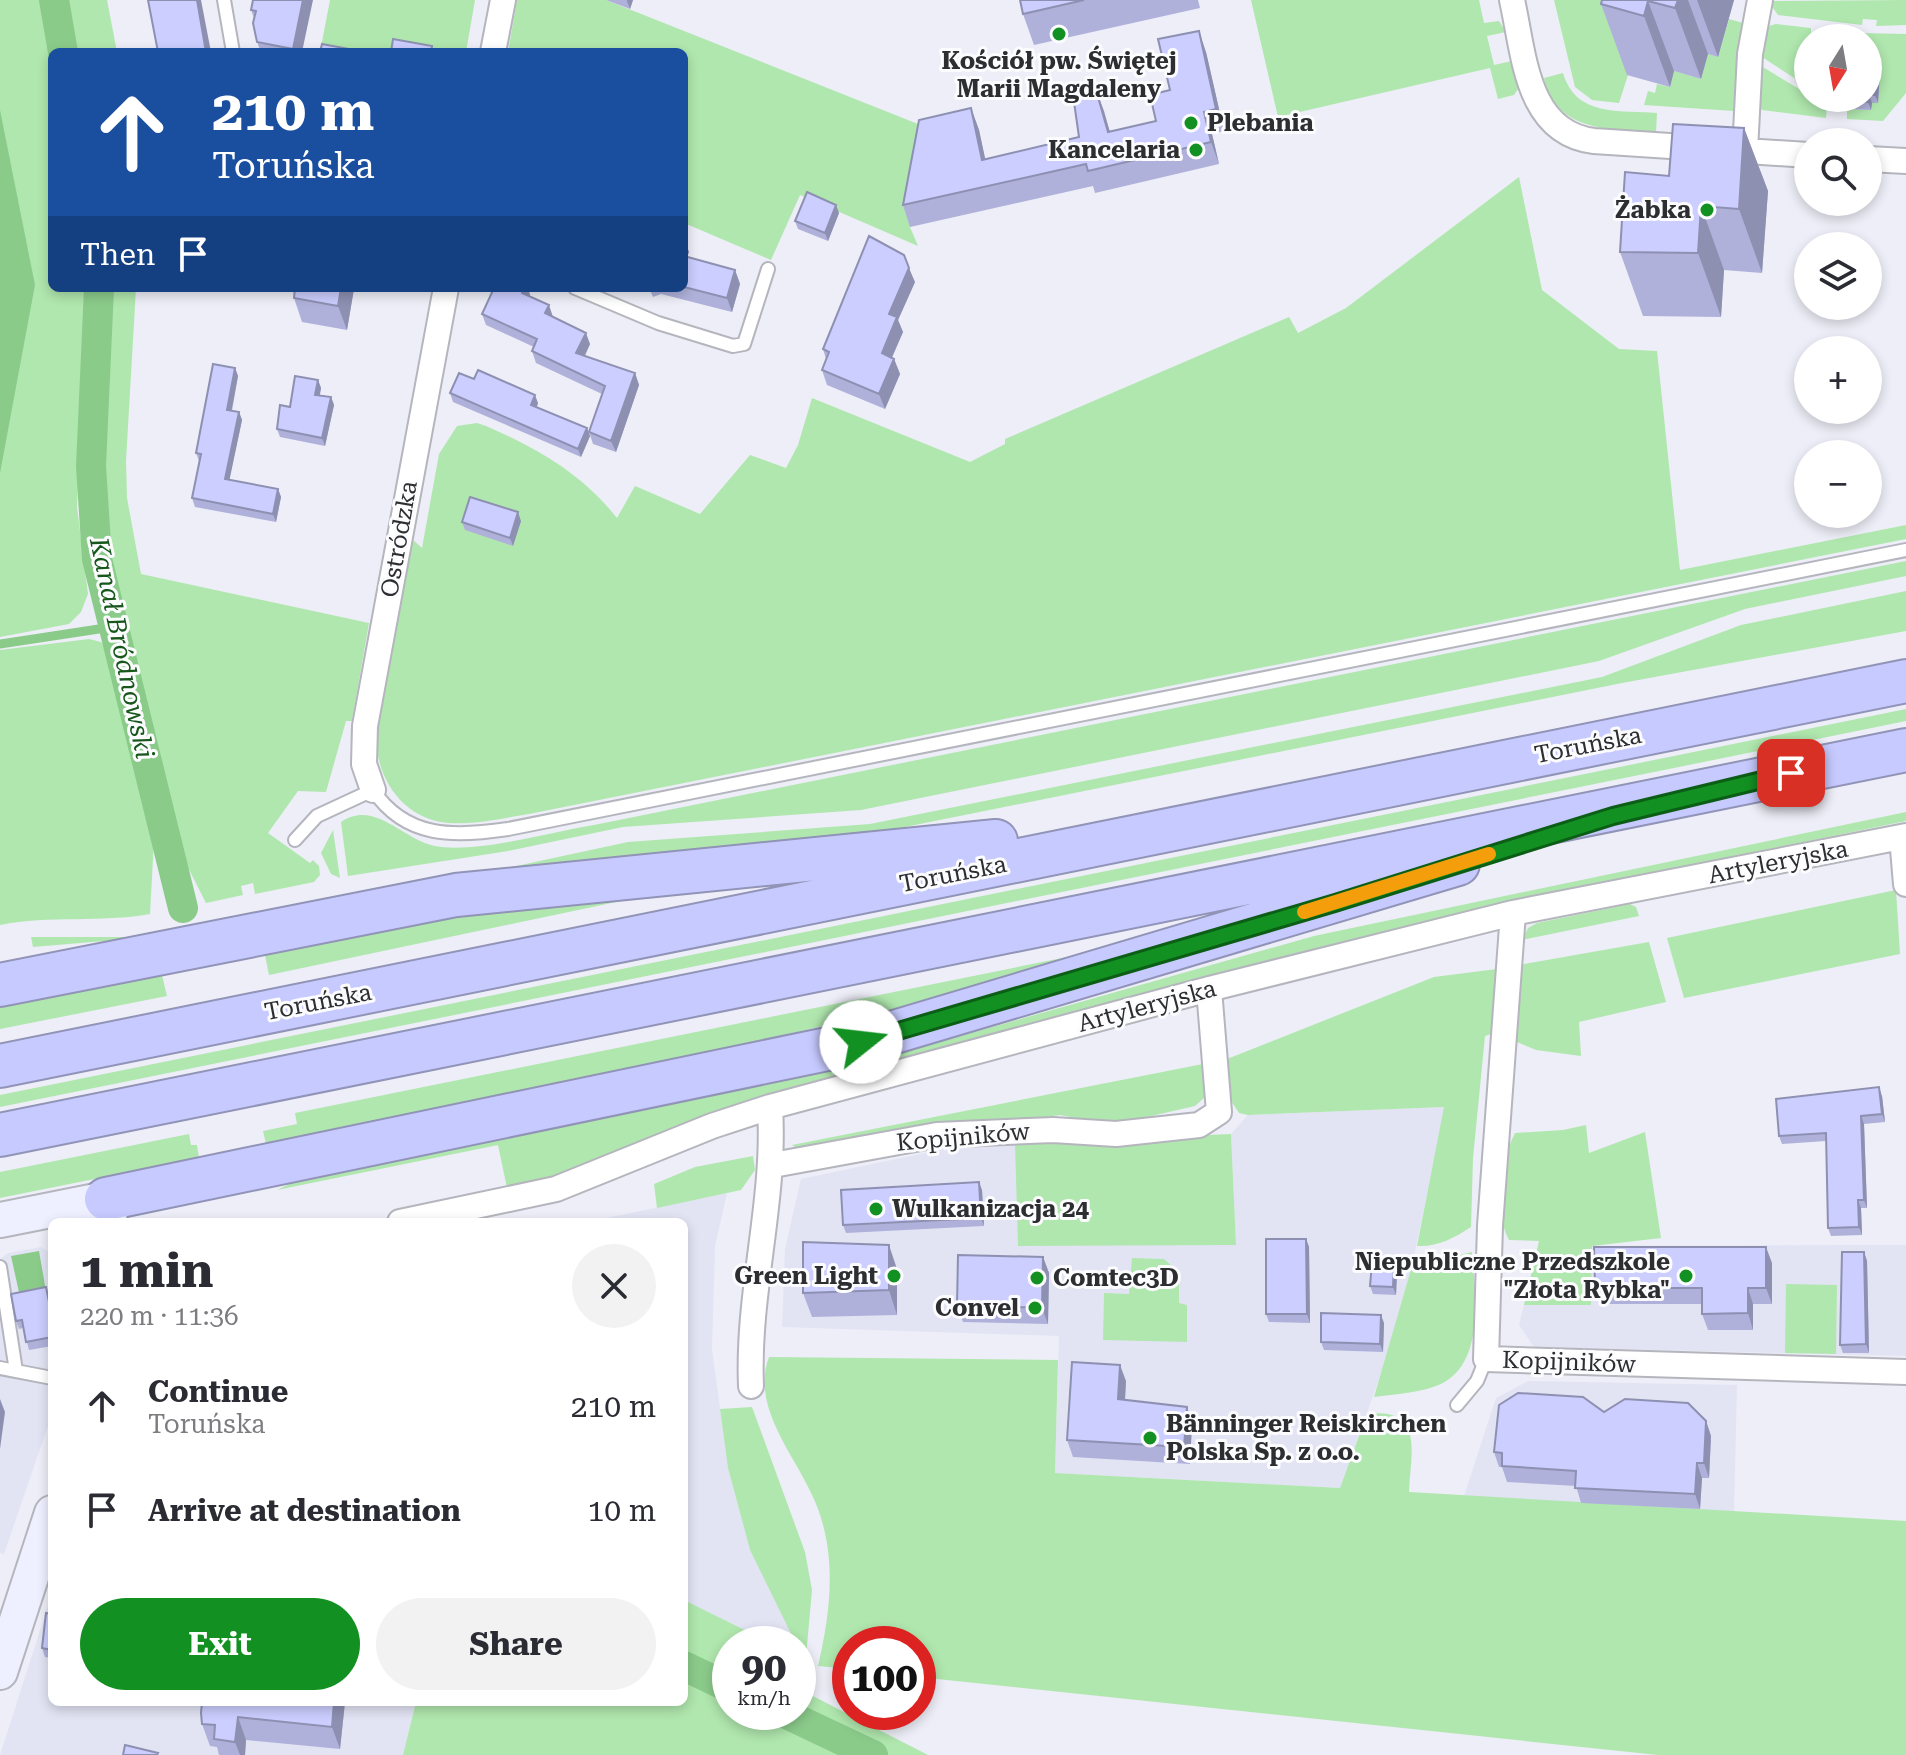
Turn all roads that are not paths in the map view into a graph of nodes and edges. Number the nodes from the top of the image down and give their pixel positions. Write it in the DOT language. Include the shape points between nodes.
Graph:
graph roads {
  1 [pos="224,0"];
  2 [pos="503,0"];
  3 [pos="1512,0"];
  4 [pos="1760,0"];
  5 [pos="232,48"];
  6 [pos="494,48"];
  7 [pos="1745,151"];
  8 [pos="1794,154"];
  9 [pos="1882,160"];
  10 [pos="1906,161"];
  11 [pos="768,269"];
  12 [pos="445,292"];
  13 [pos="584,292"];
  14 [pos="1906,550"];
  15 [pos="1906,681"];
  16 [pos="1906,750"];
  17 [pos="1732,785"];
  18 [pos="373,790"];
  19 [pos="1267,810"];
  20 [pos="1904,837"];
  21 [pos="295,840"];
  22 [pos="1906,884"];
  23 [pos="1513,913"];
  24 [pos="0,985"];
  25 [pos="1209,989"];
  26 [pos="0,1066"];
  27 [pos="770,1107"];
  28 [pos="0,1135"];
  29 [pos="773,1165"];
  30 [pos="108,1210"];
  31 [pos="419,1218"];
  32 [pos="0,1220"];
  33 [pos="0,1267"];
  34 [pos="1486,1359"];
  35 [pos="0,1368"];
  36 [pos="16,1371"];
  37 [pos="1906,1372"];
  38 [pos="48,1377"];
  39 [pos="751,1386"];
  40 [pos="1457,1405"];
  41 [pos="48,1525"];
  42 [pos="0,1672"];
  1 -- 5 [label="lane"];
  2 -- 6 [label="street"];
  3 -- 7 [label="street" via="1531,84 1542,111 1555,125 1588,141"];
  4 -- 7 [label="street" via="1750,54"];
  7 -- 8 [label="street"];
  9 -- 10 [label="street"];
  11 -- 13 [label="lane" via="744,344 733,346 658,323"];
  12 -- 18 [label="street, Ostródzka" via="365,726 364,764"];
  14 -- 18 [label="lane" via="508,829 453,835 426,831 392,813"];
  15 -- 19 [label="highway, Toruńska"];
  16 -- 17 [label="highway"];
  17 -- 28 [label="highway"];
  17 -- 30 [label="highway" via="861,1042 204,1179"];
  18 -- 21 [label="lane" via="324,811"];
  19 -- 24 [label="highway" via="742,869 479,892"];
  19 -- 26 [label="highway, Toruńska"];
  20 -- 22 [label="street"];
  20 -- 23 [label="street, Artyleryjska"];
  23 -- 25 [label="street, Artyleryjska"];
  23 -- 34 [label="street, Kopijników" via="1490,1226"];
  25 -- 27 [label="street, Artyleryjska"];
  25 -- 29 [label="street, Kopijników" via="1219,1112 1199,1125 1116,1134 1053,1130 937,1135"];
  27 -- 29 [label="street"];
  27 -- 31 [label="street, Artyleryjska" via="556,1189"];
  29 -- 39 [label="street" via="750,1343"];
  30 -- 32 [label="street"];
  33 -- 36 [label="lane"];
  34 -- 37 [label="street, Kopijników"];
  34 -- 40 [label="lane" via="1477,1381"];
  35 -- 36 [label="lane"];
  36 -- 38 [label="lane"];
  41 -- 42 [label="street"];
}
